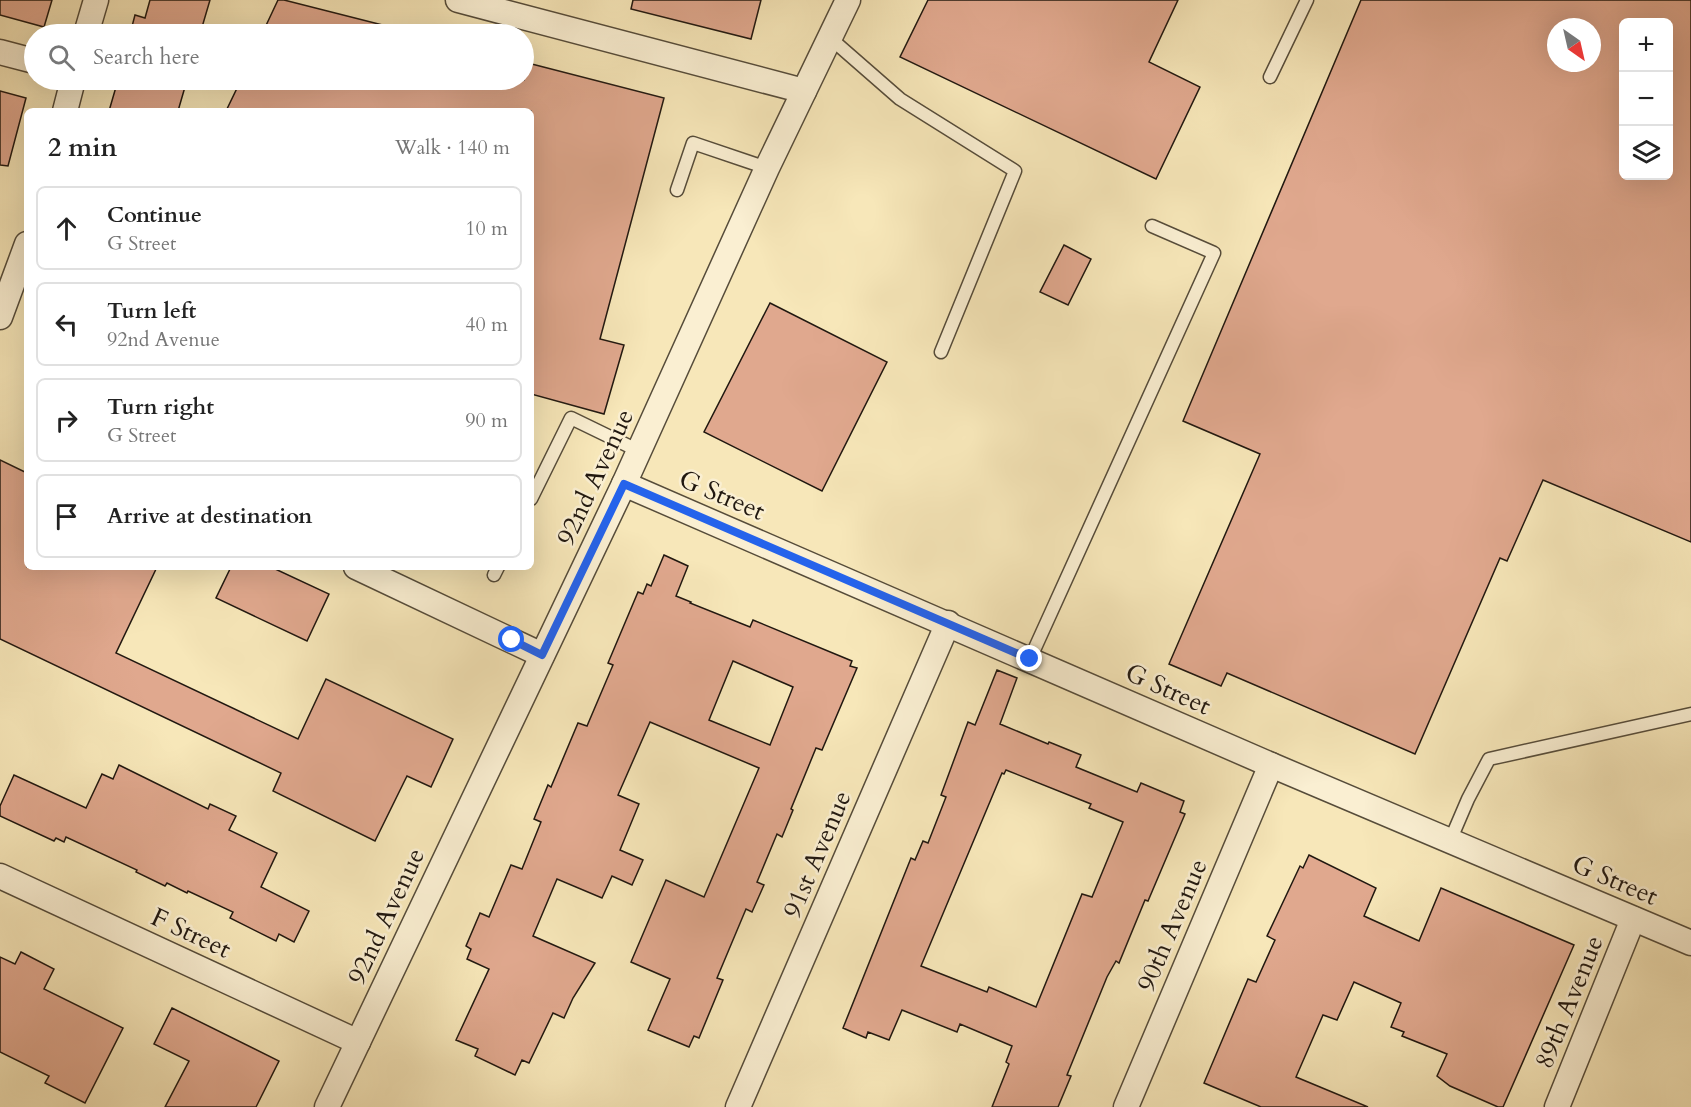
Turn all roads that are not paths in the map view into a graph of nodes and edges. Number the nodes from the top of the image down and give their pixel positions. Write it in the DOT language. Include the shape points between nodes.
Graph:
graph roads {
  1 [pos="96,0"];
  2 [pos="458,0"];
  3 [pos="848,0"];
  4 [pos="1307,0"];
  5 [pos="89,24"];
  6 [pos="830,37"];
  7 [pos="0,52"];
  8 [pos="24,58"];
  9 [pos="1270,77"];
  10 [pos="70,90"];
  11 [pos="804,91"];
  12 [pos="65,108"];
  13 [pos="766,168"];
  14 [pos="676,190"];
  15 [pos="1152,226"];
  16 [pos="24,255"];
  17 [pos="0,317"];
  18 [pos="941,352"];
  19 [pos="639,451"];
  20 [pos="624,484"];
  21 [pos="534,493"];
  22 [pos="362,570"];
  23 [pos="948,623"];
  24 [pos="542,655"];
  25 [pos="1030,659"];
  26 [pos="1691,714"];
  27 [pos="1271,765"];
  28 [pos="1450,841"];
  29 [pos="0,876"];
  30 [pos="1634,919"];
  31 [pos="1691,943"];
  32 [pos="358,1042"];
  33 [pos="327,1107"];
  34 [pos="738,1107"];
  35 [pos="1126,1107"];
  36 [pos="1557,1107"];
  1 -- 5 [label="street"];
  2 -- 11 [label="street"];
  3 -- 6 [label="street, 92nd Avenue"];
  4 -- 9 [label="lane"];
  6 -- 11 [label="street, 92nd Avenue"];
  6 -- 18 [label="lane" via="900,99 1015,171"];
  7 -- 8 [label="street"];
  10 -- 12 [label="street"];
  11 -- 13 [label="street, 92nd Avenue"];
  13 -- 14 [label="lane" via="693,143"];
  13 -- 19 [label="street, 92nd Avenue"];
  15 -- 25 [label="lane" via="1214,253"];
  16 -- 17 [label="street"];
  19 -- 20 [label="street, 92nd Avenue"];
  19 -- 21 [label="lane" via="571,418"];
  20 -- 23 [label="street, G Street"];
  20 -- 24 [label="street, 92nd Avenue"];
  22 -- 24 [label="street"];
  23 -- 25 [label="street, G Street"];
  23 -- 34 [label="street, 91st Avenue"];
  24 -- 32 [label="street, 92nd Avenue"];
  25 -- 27 [label="street, G Street"];
  26 -- 28 [label="lane" via="1489,759"];
  27 -- 28 [label="street, G Street"];
  27 -- 35 [label="street, 90th Avenue"];
  28 -- 30 [label="street, G Street"];
  29 -- 32 [label="street, F Street"];
  30 -- 31 [label="street, G Street"];
  30 -- 36 [label="street, 89th Avenue"];
  32 -- 33 [label="street, 92nd Avenue"];
}
